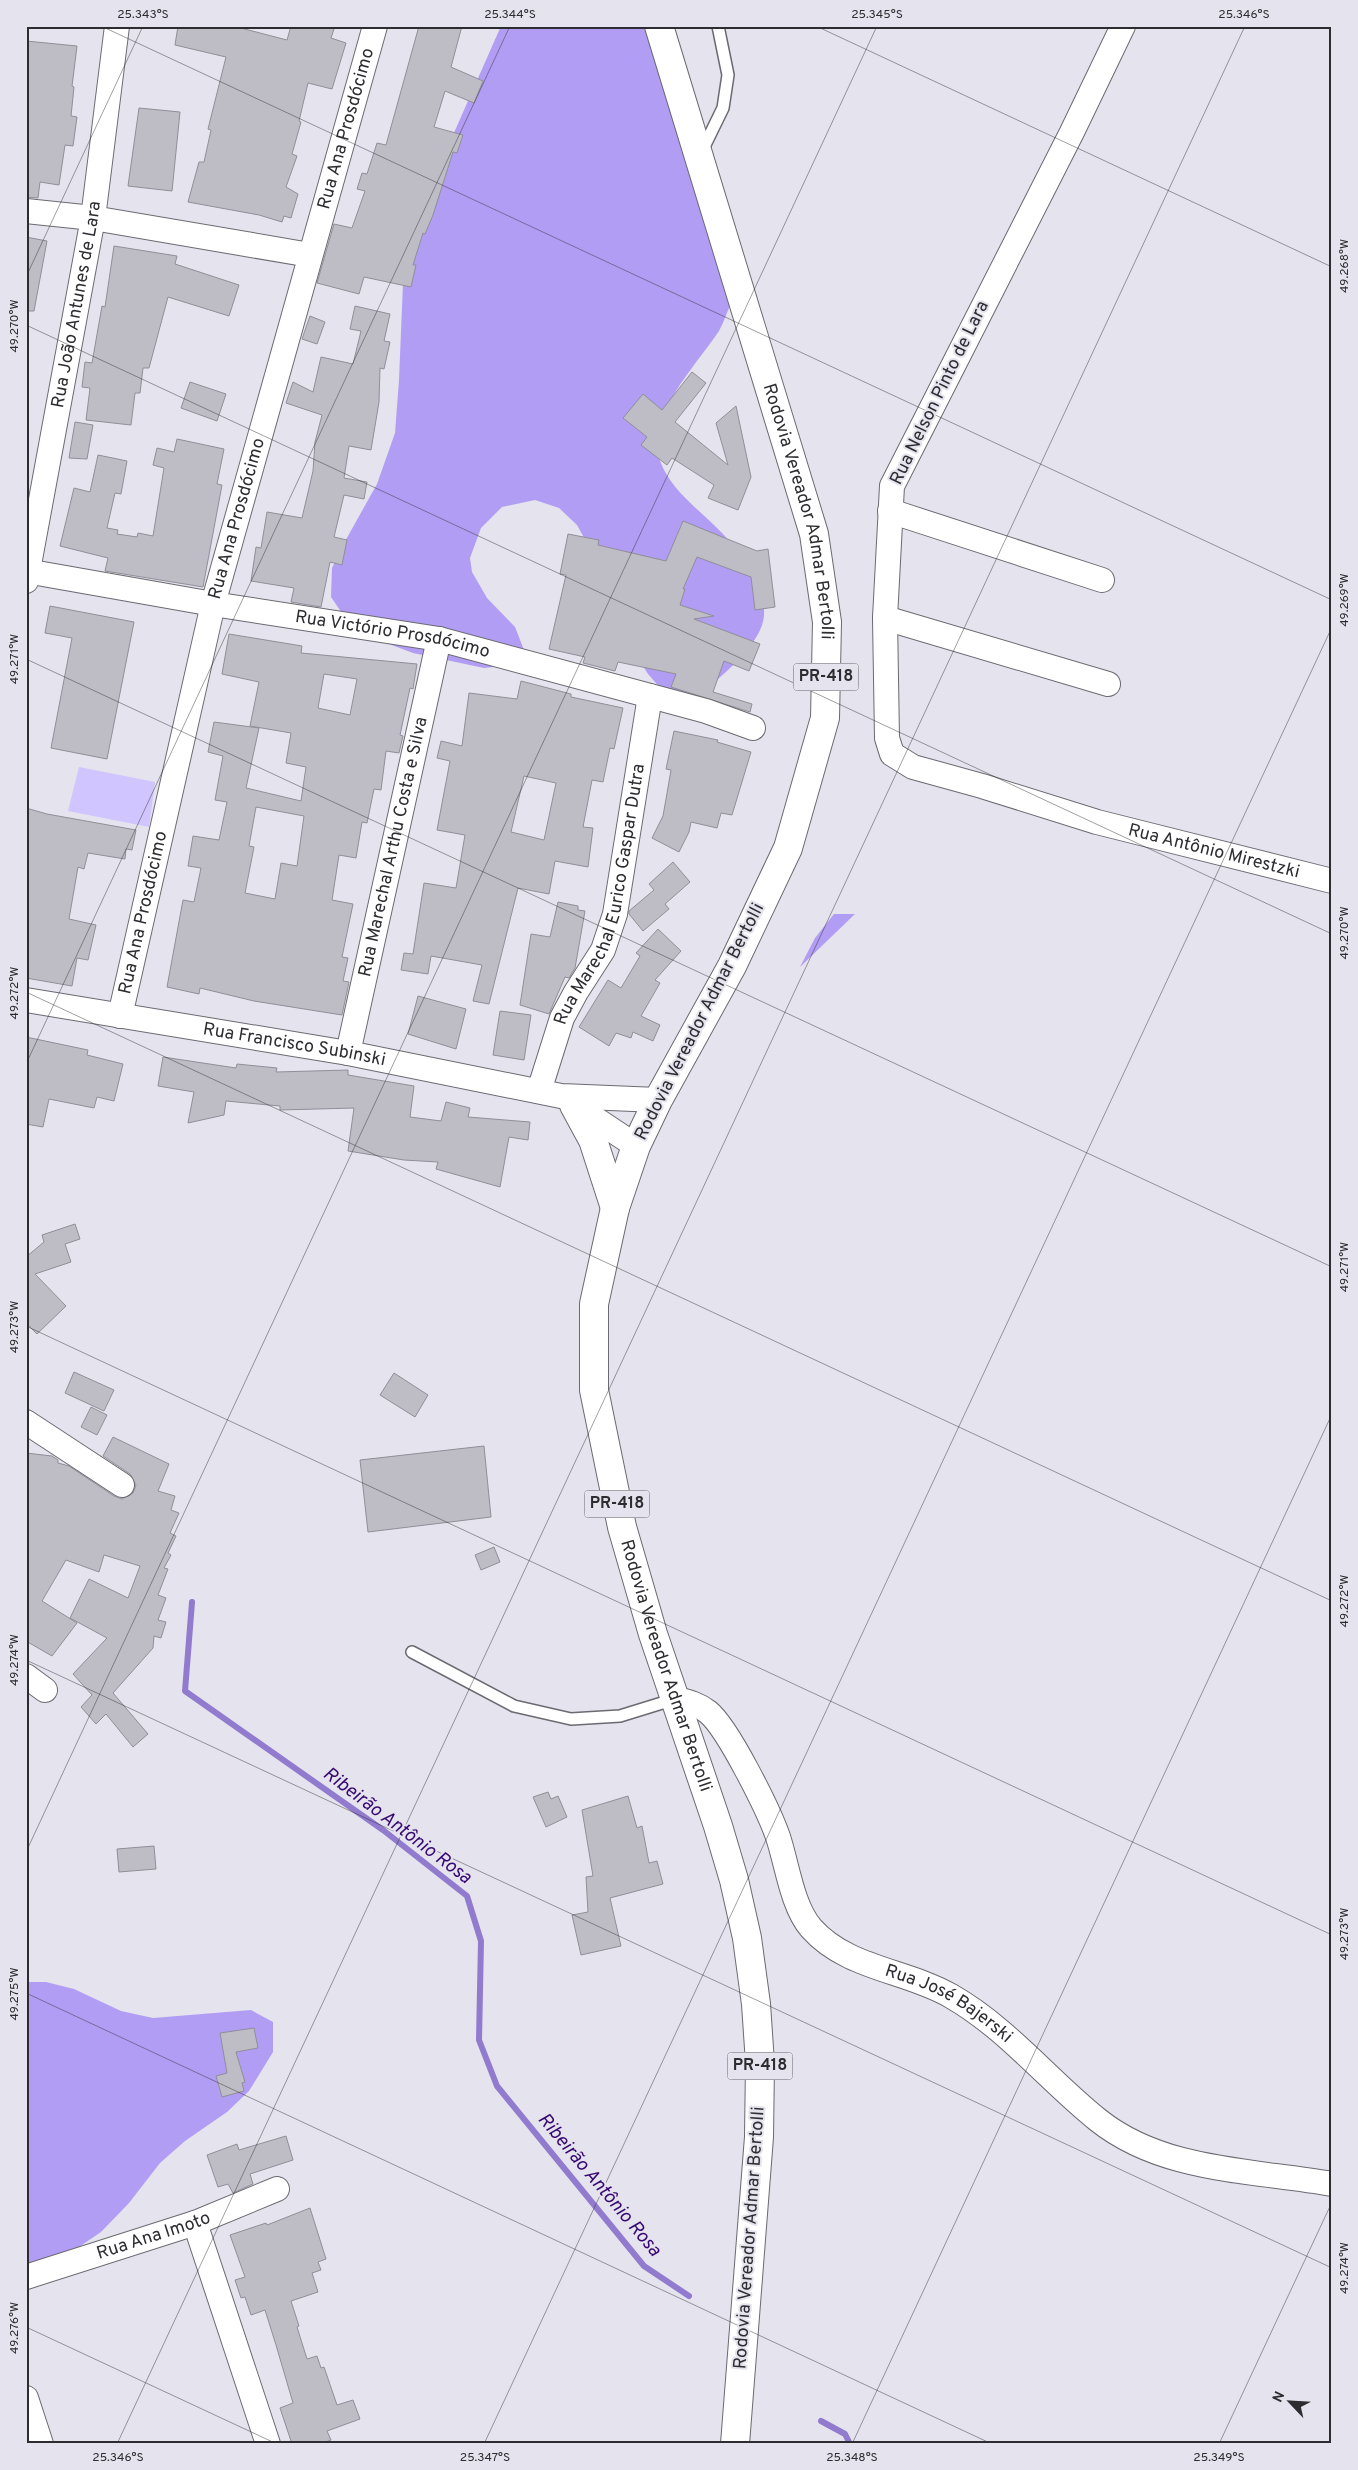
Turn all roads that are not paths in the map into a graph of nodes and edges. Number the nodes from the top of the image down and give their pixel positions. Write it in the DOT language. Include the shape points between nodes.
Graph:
graph roads {
  1 [pos="117,26"];
  2 [pos="375,26"];
  3 [pos="659,26"];
  4 [pos="718,26"];
  5 [pos="1123,26"];
  6 [pos="699,157"];
  7 [pos="26,211"];
  8 [pos="93,218"];
  9 [pos="310,255"];
  10 [pos="890,511"];
  11 [pos="27,575"];
  12 [pos="1102,580"];
  13 [pos="213,604"];
  14 [pos="885,618"];
  15 [pos="439,639"];
  16 [pos="1108,684"];
  17 [pos="650,696"];
  18 [pos="753,728"];
  19 [pos="1097,822"];
  20 [pos="1332,881"];
  21 [pos="26,1000"];
  22 [pos="120,1016"];
  23 [pos="348,1053"];
  24 [pos="558,1097"];
  25 [pos="658,1100"];
  26 [pos="636,1146"];
  27 [pos="615,1208"];
  28 [pos="26,1422"];
  29 [pos="122,1485"];
  30 [pos="412,1652"];
  31 [pos="676,1699"];
  32 [pos="1332,2184"];
  33 [pos="277,2190"];
  34 [pos="195,2222"];
  35 [pos="26,2277"];
  36 [pos="26,2398"];
  37 [pos="41,2444"];
  38 [pos="268,2444"];
  39 [pos="735,2444"];
  1 -- 8 [label="street, Rua João Antunes de Lara"];
  2 -- 9 [label="street, Rua Ana Prosdócimo"];
  3 -- 6 [label="highway, Rodovia Vereador Admar Bertolli / PR-418"];
  4 -- 6 [label="lane" via="728,75 723,108"];
  5 -- 10 [label="street, Rua Nelson Pinto de Lara" via="892,486"];
  6 -- 25 [label="highway, Rodovia Vereador Admar Bertolli / PR-418" via="814,534 827,622 825,718 788,848 732,966"];
  7 -- 8 [label="street"];
  8 -- 9 [label="street"];
  8 -- 11 [label="street, Rua João Antunes de Lara"];
  9 -- 13 [label="street, Rua Ana Prosdócimo"];
  10 -- 12 [label="street"];
  10 -- 14 [label="street, Rua Nelson Pinto de Lara"];
  11 -- 13 [label="street, Rua Victório Prosdócimo"];
  13 -- 15 [label="street, Rua Victório Prosdócimo"];
  13 -- 22 [label="street, Rua Ana Prosdócimo"];
  14 -- 16 [label="street"];
  14 -- 19 [label="street, Rua Nelson Pinto de Lara" via="887,738 892,754 914,767"];
  15 -- 17 [label="street, Rua Victório Prosdócimo"];
  15 -- 23 [label="street, Rua Marechal Arthu Costa e Silva"];
  17 -- 18 [label="street, Rua Victório Prosdócimo"];
  17 -- 24 [label="street, Rua Marechal Eurico Gaspar Dutra" via="615,914 603,950 562,1018"];
  19 -- 20 [label="street, Rua Antônio Mirestzki"];
  21 -- 22 [label="street, Rua Francisco Subinski"];
  22 -- 23 [label="street, Rua Francisco Subinski"];
  23 -- 24 [label="street, Rua Francisco Subinski"];
  24 -- 25 [label="street, Rua Francisco Subinski"];
  24 -- 26 [label="street, Rua Francisco Subinski"];
  24 -- 27 [label="highway" via="592,1140"];
  25 -- 26 [label="highway, Rodovia Vereador Admar Bertolli / PR-418"];
  26 -- 27 [label="highway, Rodovia Vereador Admar Bertolli / PR-418"];
  27 -- 31 [label="highway, Rodovia Vereador Admar Bertolli / PR-418" via="594,1304 594,1390 622,1527"];
  28 -- 29 [label="street"];
  30 -- 31 [label="lane" via="514,1706 571,1719 620,1716"];
  31 -- 32 [label="street, Rua José Bajerski" via="696,1703 722,1729 768,1813 795,1897 809,1926 830,1946 861,1962 948,1994 983,2015 1099,2121 1136,2144 1175,2159"];
  31 -- 39 [label="highway, Rodovia Vereador Admar Bertolli / PR-418" via="734,1880 747,1938 756,2004 760,2063 759,2137"];
  33 -- 34 [label="street, Rua Ana Imoto"];
  34 -- 35 [label="street, Rua Ana Imoto"];
  34 -- 38 [label="street"];
  36 -- 37 [label="street"];
}
